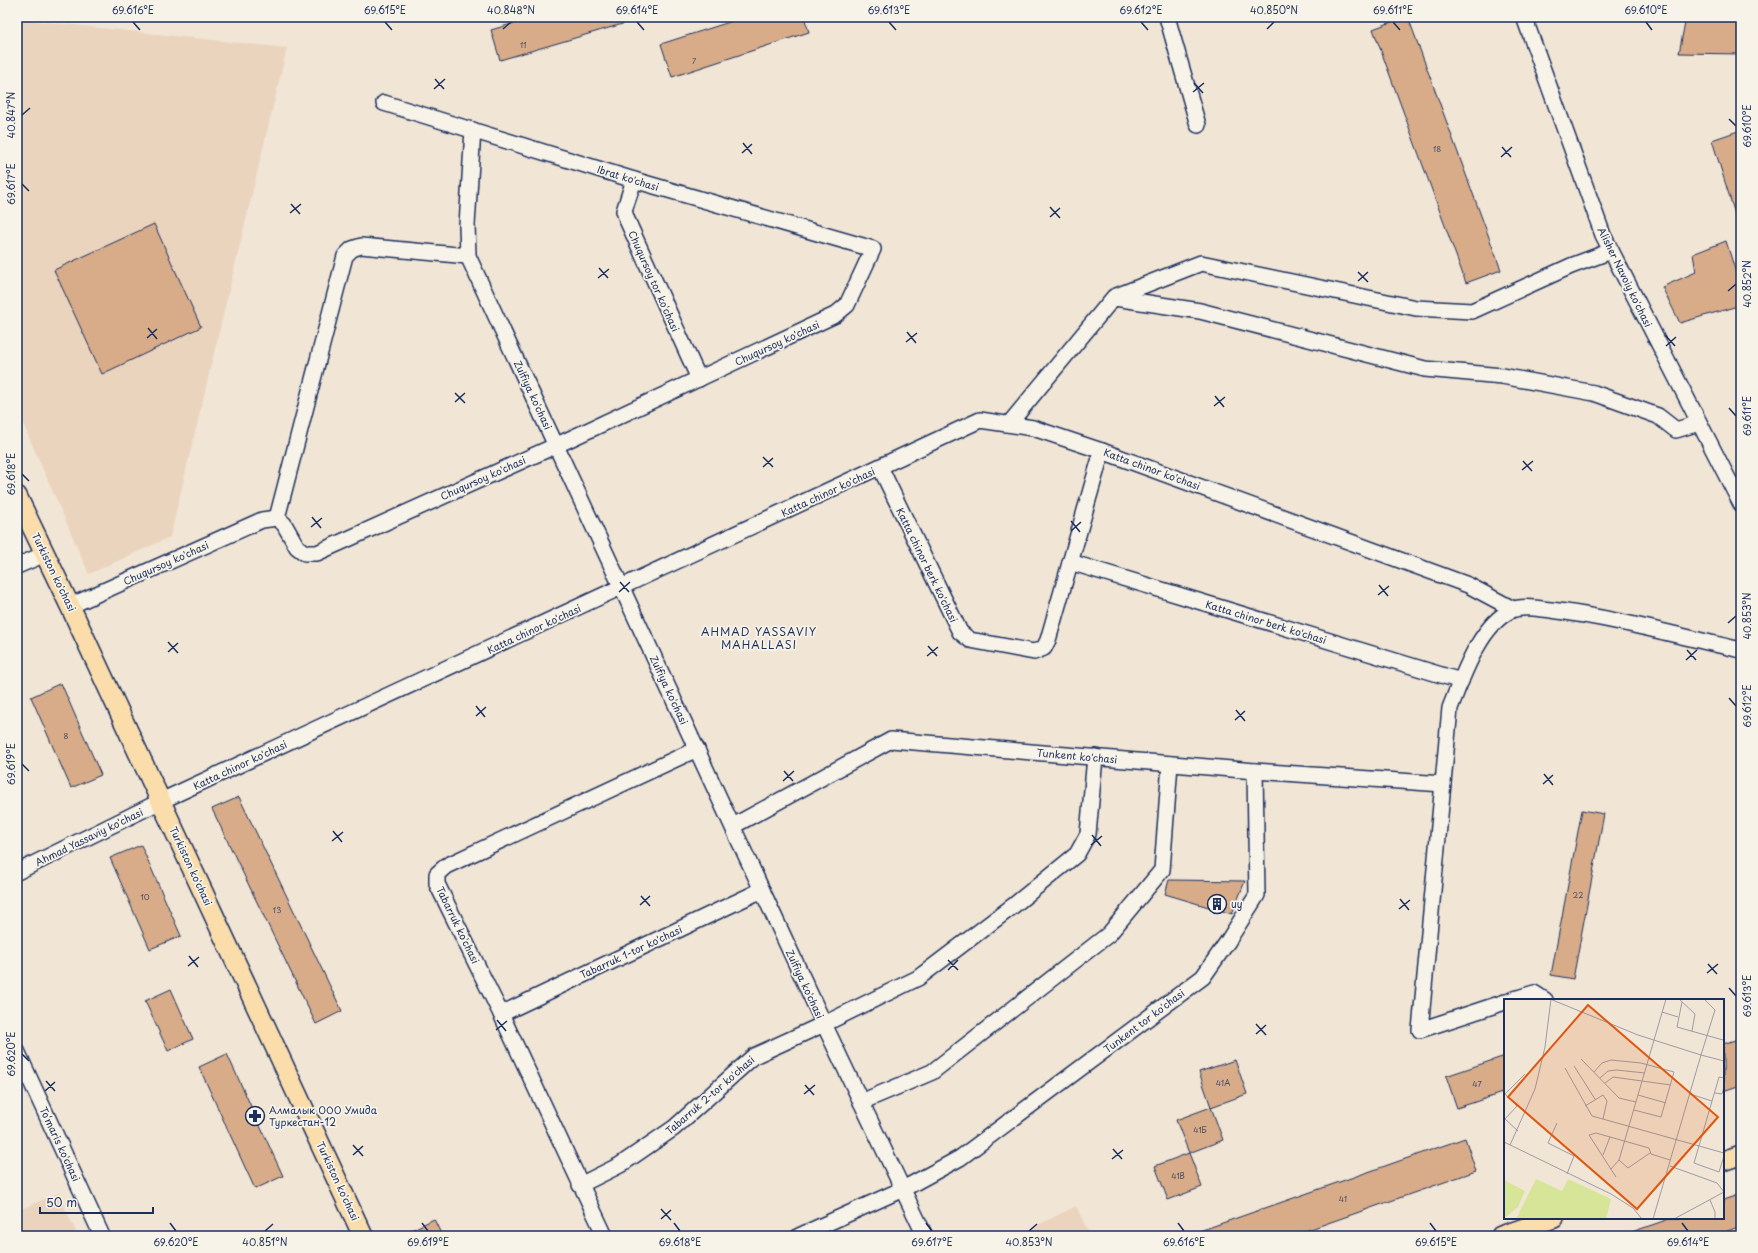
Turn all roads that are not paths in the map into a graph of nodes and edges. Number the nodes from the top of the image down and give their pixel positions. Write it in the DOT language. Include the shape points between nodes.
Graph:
graph roads {
  1 [pos="1167,17"];
  2 [pos="1524,17"];
  3 [pos="384,103"];
  4 [pos="1198,125"];
  5 [pos="473,130"];
  6 [pos="634,180"];
  7 [pos="873,249"];
  8 [pos="1611,251"];
  9 [pos="468,256"];
  10 [pos="1114,298"];
  11 [pos="699,379"];
  12 [pos="1700,423"];
  13 [pos="1008,424"];
  14 [pos="557,445"];
  15 [pos="1102,451"];
  16 [pos="880,467"];
  17 [pos="17,496"];
  18 [pos="1741,504"];
  19 [pos="277,518"];
  20 [pos="45,554"];
  21 [pos="1070,562"];
  22 [pos="17,566"];
  23 [pos="622,588"];
  24 [pos="70,606"];
  25 [pos="1513,610"];
  26 [pos="1741,650"];
  27 [pos="1461,681"];
  28 [pos="697,749"];
  29 [pos="1095,757"];
  30 [pos="1170,764"];
  31 [pos="1255,771"];
  32 [pos="1443,784"];
  33 [pos="161,801"];
  34 [pos="733,826"];
  35 [pos="17,872"];
  36 [pos="762,890"];
  37 [pos="1514,999"];
  38 [pos="1543,999"];
  39 [pos="1504,1002"];
  40 [pos="501,1014"];
  41 [pos="824,1024"];
  42 [pos="17,1051"];
  43 [pos="861,1102"];
  44 [pos="1741,1155"];
  45 [pos="1724,1162"];
  46 [pos="580,1185"];
  47 [pos="903,1189"];
  48 [pos="1552,1219"];
  49 [pos="1533,1231"];
  50 [pos="102,1236"];
  51 [pos="363,1236"];
  52 [pos="605,1236"];
  53 [pos="799,1236"];
  54 [pos="925,1236"];
  55 [pos="1501,1236"];
  1 -- 4 [label="street"];
  2 -- 8 [label="street, Alisher Navoiy ko'chasi"];
  3 -- 5 [label="street, Ibrat ko'chasi"];
  5 -- 6 [label="street, Ibrat ko'chasi"];
  5 -- 9 [label="street, Zulfiya ko'chasi" via="467,225"];
  6 -- 7 [label="street, Ibrat ko'chasi"];
  6 -- 11 [label="street, Chuqursoy tor ko'chasi" via="624,211"];
  7 -- 11 [label="street, Chuqursoy ko'chasi" via="847,305 835,315"];
  8 -- 10 [label="street" via="1571,266 1472,311 1416,308 1201,263"];
  8 -- 12 [label="street, Alisher Navoiy ko'chasi"];
  9 -- 14 [label="street, Zulfiya ko'chasi"];
  9 -- 19 [label="street" via="361,246 352,248 345,256"];
  10 -- 12 [label="street" via="1200,311 1425,369 1502,376 1594,393 1658,416 1676,430"];
  10 -- 13 [label="street"];
  11 -- 14 [label="street, Chuqursoy ko'chasi"];
  12 -- 18 [label="street, Alisher Navoiy ko'chasi"];
  13 -- 15 [label="street, Katta chinor ko'chasi" via="1033,428"];
  13 -- 16 [label="street, Katta chinor ko'chasi" via="980,420"];
  14 -- 19 [label="street, Chuqursoy ko'chasi" via="317,553 305,553 297,547 284,524"];
  14 -- 23 [label="street, Zulfiya ko'chasi"];
  15 -- 21 [label="street, Katta chinor berk ko'chasi"];
  15 -- 25 [label="street, Katta chinor ko'chasi" via="1468,585"];
  16 -- 21 [label="street, Katta chinor berk ko'chasi" via="960,632 970,640 1034,652 1044,648"];
  16 -- 23 [label="street, Katta chinor ko'chasi"];
  17 -- 20 [label="main road, Turkiston ko'chasi"];
  19 -- 24 [label="street, Chuqursoy ko'chasi" via="262,520"];
  20 -- 22 [label="street"];
  20 -- 24 [label="main road, Turkiston ko'chasi"];
  21 -- 27 [label="street, Katta chinor berk ko'chasi"];
  23 -- 28 [label="street, Zulfiya ko'chasi"];
  23 -- 33 [label="street, Katta chinor ko'chasi"];
  24 -- 33 [label="main road, Turkiston ko'chasi"];
  25 -- 26 [label="street" via="1533,608 1579,614"];
  25 -- 27 [label="street" via="1499,618 1484,635"];
  27 -- 32 [label="street" via="1450,708"];
  28 -- 34 [label="street, Zulfiya ko'chasi"];
  28 -- 40 [label="street, Tabarruk ko'chasi" via="446,866 437,874 437,884"];
  29 -- 30 [label="street, Tunkent ko'chasi"];
  29 -- 34 [label="street, Tunkent ko'chasi" via="891,740"];
  29 -- 41 [label="street, Tabarruk 2-tor ko'chasi" via="1088,834 1077,854 918,978"];
  30 -- 31 [label="street, Tunkent ko'chasi"];
  30 -- 43 [label="street" via="1162,870 1109,934 932,1072"];
  31 -- 32 [label="street, Tunkent ko'chasi"];
  31 -- 47 [label="street, Tunkent tor ko'chasi" via="1257,895 1203,977 960,1158"];
  32 -- 39 [label="street" via="1420,1030"];
  33 -- 35 [label="street, Ahmad Yassaviy ko'chasi"];
  33 -- 51 [label="main road, Turkiston ko'chasi"];
  34 -- 36 [label="street, Zulfiya ko'chasi"];
  36 -- 40 [label="street, Tabarruk 1-tor ko'chasi"];
  36 -- 41 [label="street, Zulfiya ko'chasi"];
  37 -- 38 [label="street" via="1534,993"];
  40 -- 46 [label="street, Tabarruk ko'chasi"];
  41 -- 43 [label="street, Zulfiya ko'chasi"];
  41 -- 46 [label="street, Tabarruk 2-tor ko'chasi" via="754,1056 674,1128 620,1165"];
  42 -- 50 [label="street, To‘maris ko'chasi"];
  43 -- 47 [label="street, Zulfiya ko'chasi"];
  44 -- 45 [label="main road"];
  46 -- 52 [label="street, Tabarruk ko'chasi"];
  47 -- 53 [label="street"];
  47 -- 54 [label="street, Zulfiya ko'chasi"];
  48 -- 49 [label="main road"];
  49 -- 55 [label="main road"];
}
